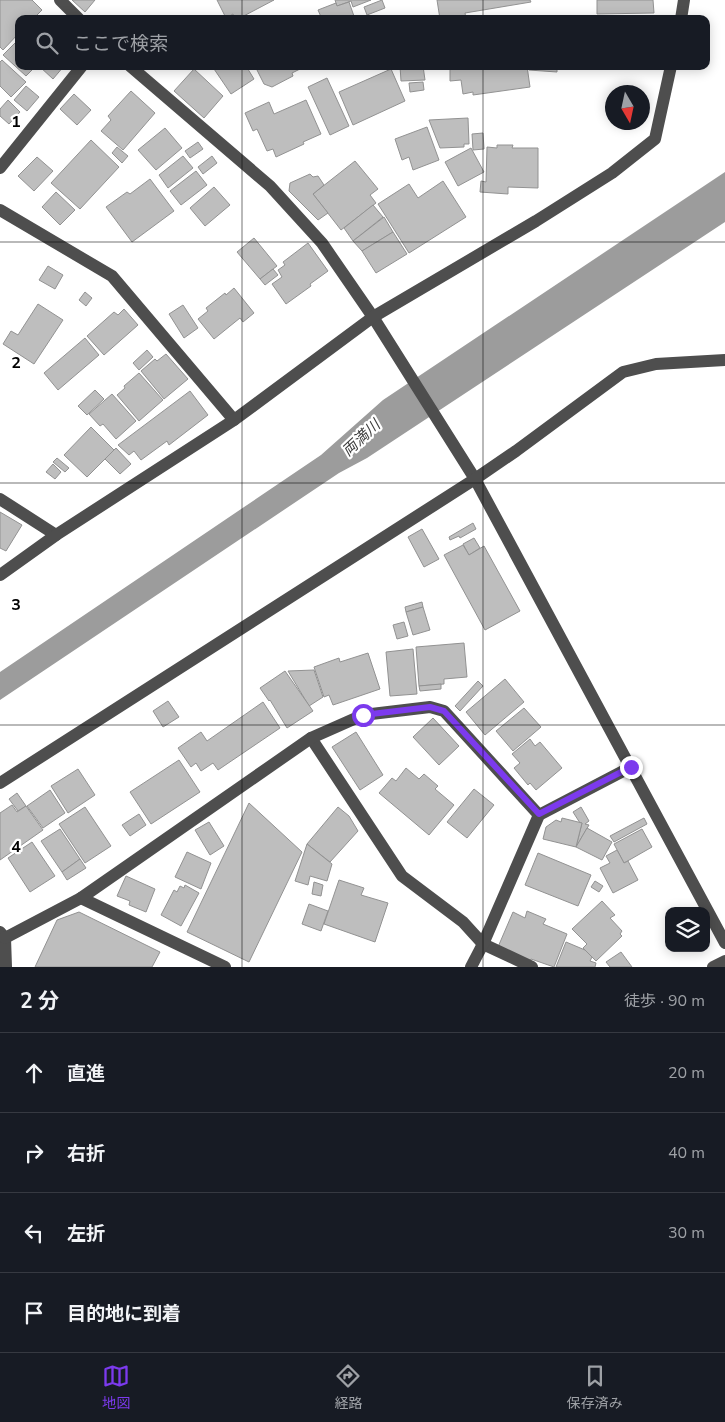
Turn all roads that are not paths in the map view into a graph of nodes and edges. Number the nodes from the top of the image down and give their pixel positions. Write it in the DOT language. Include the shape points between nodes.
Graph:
graph roads {
  1 [pos="60,0"];
  2 [pos="684,0"];
  3 [pos="75,15"];
  4 [pos="682,15"];
  5 [pos="79,70"];
  6 [pos="135,70"];
  7 [pos="670,70"];
  8 [pos="0,168"];
  9 [pos="0,210"];
  10 [pos="373,317"];
  11 [pos="725,360"];
  12 [pos="234,420"];
  13 [pos="475,479"];
  14 [pos="0,499"];
  15 [pos="56,535"];
  16 [pos="0,575"];
  17 [pos="311,738"];
  18 [pos="631,767"];
  19 [pos="0,783"];
  20 [pos="539,814"];
  21 [pos="81,898"];
  22 [pos="2,935"];
  23 [pos="725,943"];
  24 [pos="484,944"];
  25 [pos="725,961"];
  26 [pos="6,967"];
  27 [pos="225,967"];
  28 [pos="471,967"];
  29 [pos="532,967"];
  30 [pos="713,967"];
  1 -- 3 [label="street"];
  2 -- 4 [label="street"];
  5 -- 8 [label="street"];
  6 -- 10 [label="street" via="270,186 322,243"];
  7 -- 10 [label="street" via="655,139 612,173"];
  9 -- 12 [label="street" via="112,276"];
  10 -- 12 [label="street"];
  10 -- 13 [label="street"];
  11 -- 13 [label="street" via="656,364 623,372"];
  12 -- 15 [label="street"];
  13 -- 18 [label="street"];
  13 -- 19 [label="street"];
  14 -- 15 [label="street"];
  15 -- 16 [label="street"];
  17 -- 20 [label="street" via="363,715 430,707 444,711"];
  17 -- 21 [label="street"];
  17 -- 24 [label="street" via="402,876 463,922"];
  18 -- 20 [label="street"];
  18 -- 23 [label="street"];
  20 -- 24 [label="street"];
  21 -- 22 [label="street"];
  21 -- 27 [label="street"];
  22 -- 26 [label="street"];
  24 -- 28 [label="street"];
  24 -- 29 [label="street"];
  25 -- 30 [label="street"];
}
